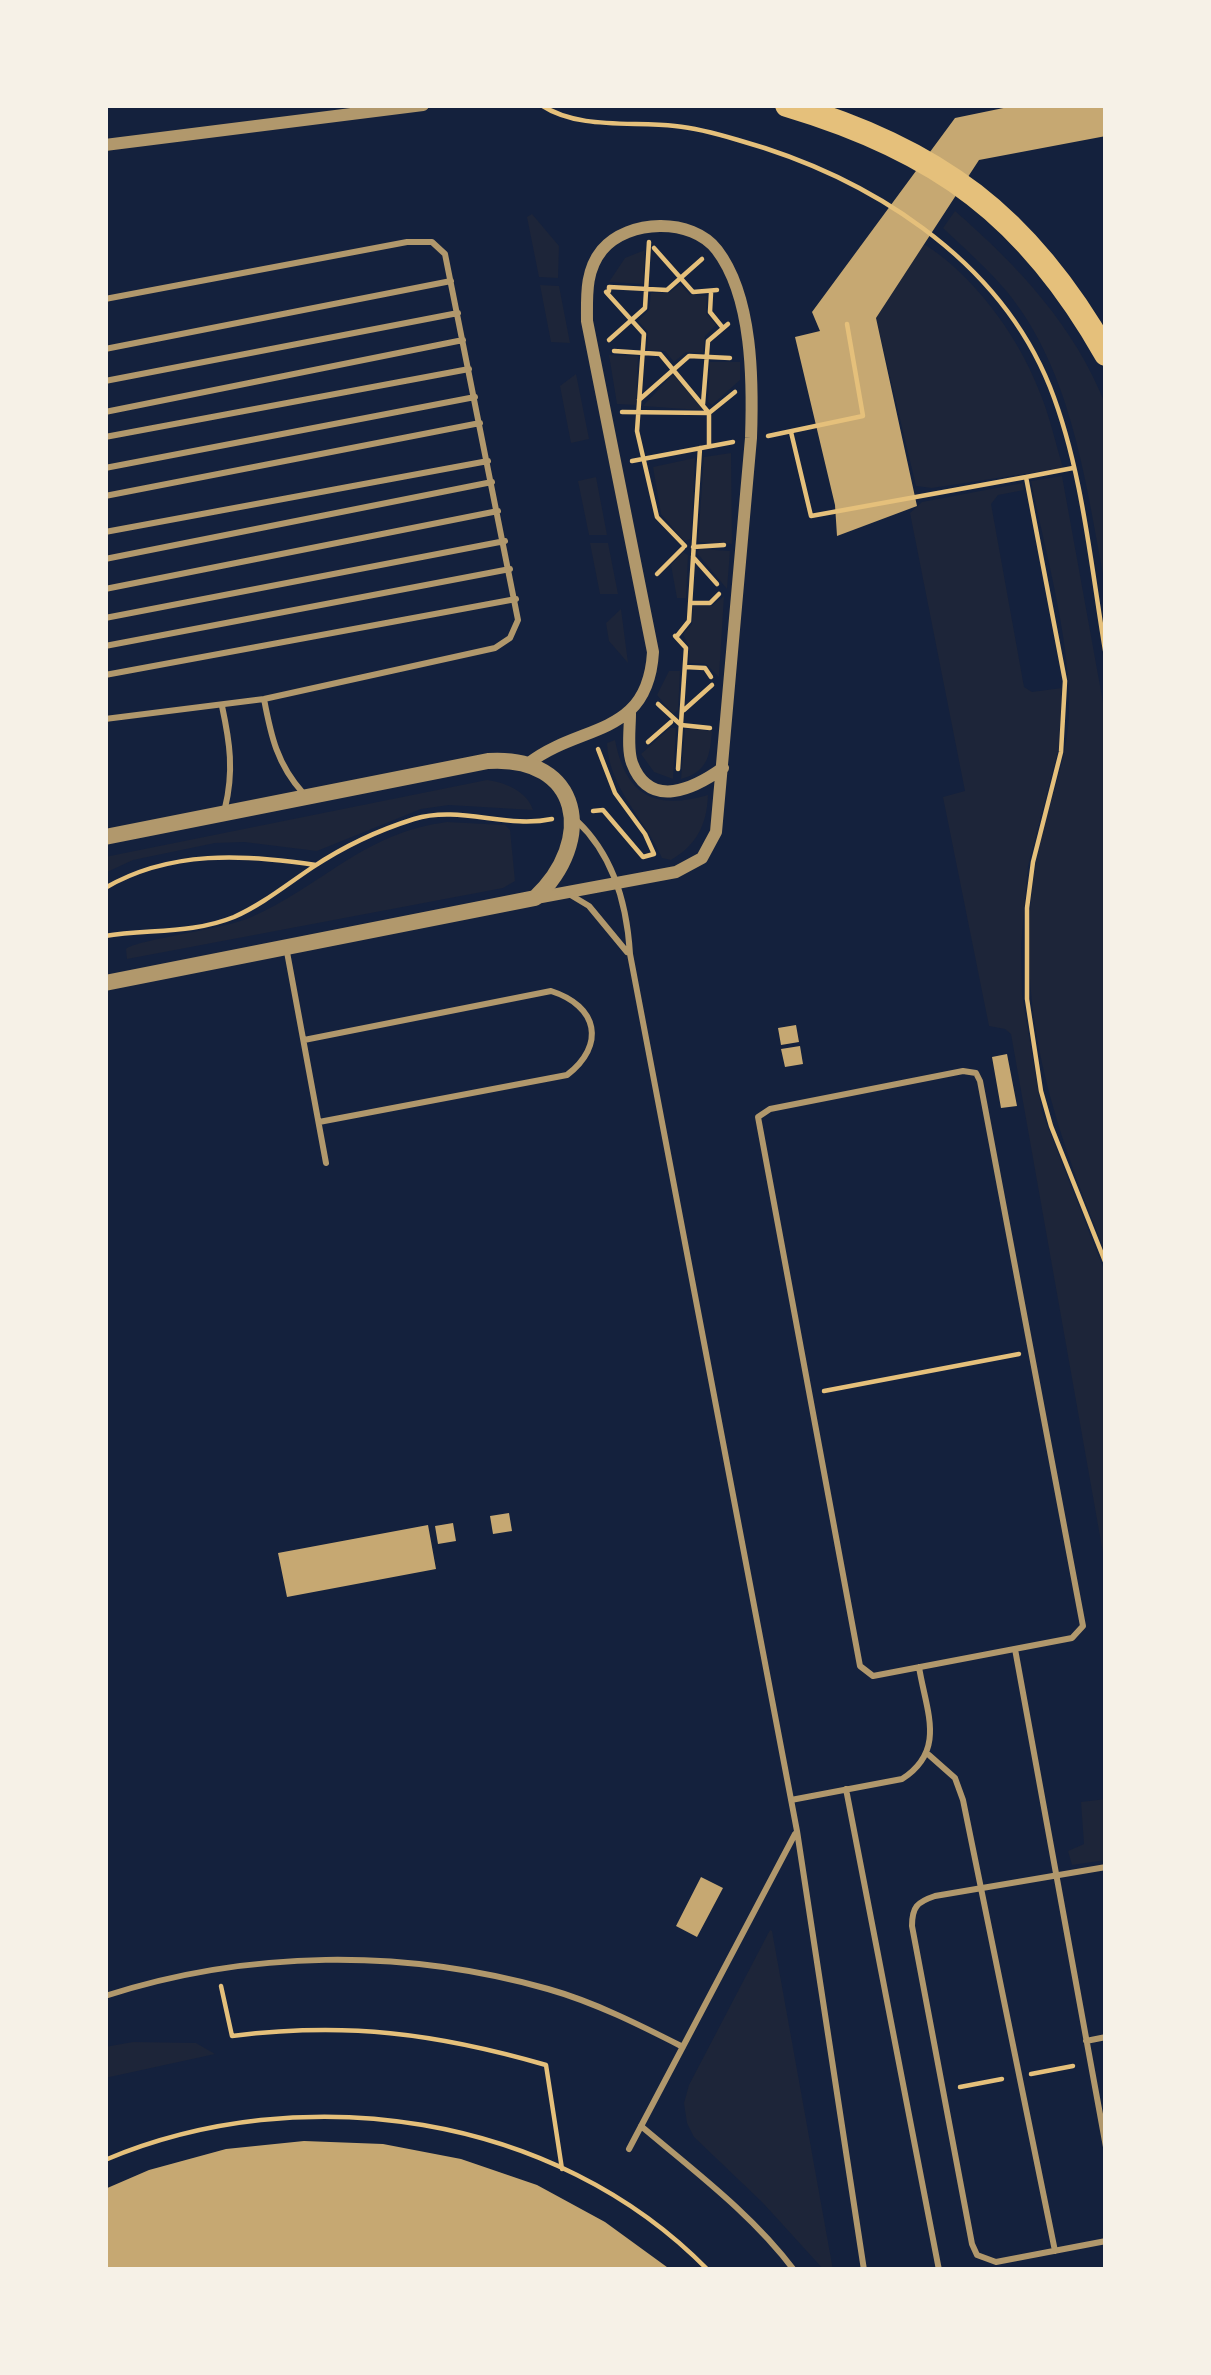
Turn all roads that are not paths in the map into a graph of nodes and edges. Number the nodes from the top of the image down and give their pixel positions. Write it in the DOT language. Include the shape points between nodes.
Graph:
graph roads {
  1 [pos="423,105"];
  2 [pos="787,105"];
  3 [pos="105,145"];
  4 [pos="451,281"];
  5 [pos="105,299"];
  6 [pos="458,313"];
  7 [pos="463,340"];
  8 [pos="105,349"];
  9 [pos="1106,354"];
  10 [pos="469,369"];
  11 [pos="105,380"];
  12 [pos="475,397"];
  13 [pos="105,412"];
  14 [pos="480,423"];
  15 [pos="105,437"];
  16 [pos="488,461"];
  17 [pos="105,468"];
  18 [pos="492,482"];
  19 [pos="105,496"];
  20 [pos="499,511"];
  21 [pos="105,532"];
  22 [pos="505,541"];
  23 [pos="105,559"];
  24 [pos="510,569"];
  25 [pos="105,589"];
  26 [pos="516,598"];
  27 [pos="105,618"];
  28 [pos="105,646"];
  29 [pos="105,675"];
  30 [pos="264,699"];
  31 [pos="222,706"];
  32 [pos="630,713"];
  33 [pos="105,719"];
  34 [pos="529,763"];
  35 [pos="723,768"];
  36 [pos="306,797"];
  37 [pos="223,814"];
  38 [pos="571,815"];
  39 [pos="105,837"];
  40 [pos="616,884"];
  41 [pos="568,893"];
  42 [pos="535,898"];
  43 [pos="287,948"];
  44 [pos="630,954"];
  45 [pos="105,983"];
  46 [pos="304,1040"];
  47 [pos="320,1122"];
  48 [pos="326,1163"];
  49 [pos="1015,1649"];
  50 [pos="919,1667"];
  51 [pos="929,1755"];
  52 [pos="846,1790"];
  53 [pos="791,1800"];
  54 [pos="797,1831"];
  55 [pos="1106,1867"];
  56 [pos="1055,1875"];
  57 [pos="981,1887"];
  58 [pos="105,1996"];
  59 [pos="1106,2037"];
  60 [pos="1086,2041"];
  61 [pos="683,2047"];
  62 [pos="640,2126"];
  63 [pos="1106,2147"];
  64 [pos="628,2149"];
  65 [pos="1106,2241"];
  66 [pos="1055,2252"];
  67 [pos="794,2270"];
  68 [pos="864,2270"];
  69 [pos="939,2270"];
  1 -- 3 [label="street"];
  2 -- 9 [label="highway" via="898,144 990,206 1040,256"];
  4 -- 5 [label="lane" via="445,254 431,242 407,242"];
  4 -- 6 [label="lane"];
  4 -- 8 [label="lane"];
  6 -- 7 [label="lane"];
  6 -- 11 [label="lane"];
  7 -- 10 [label="lane"];
  7 -- 13 [label="lane"];
  10 -- 12 [label="lane"];
  10 -- 15 [label="lane"];
  12 -- 14 [label="lane"];
  12 -- 17 [label="lane"];
  14 -- 16 [label="lane"];
  14 -- 19 [label="lane"];
  16 -- 18 [label="lane"];
  16 -- 21 [label="lane"];
  18 -- 20 [label="lane"];
  18 -- 23 [label="lane"];
  20 -- 22 [label="lane"];
  20 -- 25 [label="lane"];
  22 -- 24 [label="lane"];
  22 -- 27 [label="lane"];
  24 -- 26 [label="lane"];
  24 -- 28 [label="lane"];
  26 -- 29 [label="lane"];
  26 -- 30 [label="lane" via="518,620 495,648"];
  30 -- 31 [label="lane"];
  30 -- 36 [label="lane" via="284,771"];
  31 -- 33 [label="lane"];
  31 -- 37 [label="lane" via="232,751"];
  32 -- 34 [label="street"];
  32 -- 35 [label="street" via="630,757 642,779 676,793"];
  32 -- 35 [label="street" via="652,671 650,638 587,291 603,248 624,233 685,229 716,248 733,282 752,377"];
  34 -- 36 [label="street" via="488,760"];
  34 -- 38 [label="street" via="558,784"];
  35 -- 40 [label="street" via="711,847 692,865"];
  36 -- 37 [label="street"];
  37 -- 39 [label="street"];
  38 -- 40 [label="lane" via="601,846"];
  38 -- 42 [label="street" via="565,864"];
  40 -- 41 [label="street"];
  40 -- 44 [label="lane"];
  41 -- 42 [label="street"];
  41 -- 44 [label="lane"];
  42 -- 43 [label="street"];
  43 -- 45 [label="street"];
  43 -- 46 [label="lane"];
  44 -- 53 [label="lane"];
  46 -- 47 [label="lane"];
  46 -- 47 [label="lane" via="551,991 582,1008 592,1030 592,1047 567,1075"];
  47 -- 48 [label="lane"];
  49 -- 50 [label="lane"];
  49 -- 50 [label="lane" via="1072,1638 1084,1617 980,1081 963,1071 758,1117 860,1666 873,1676"];
  49 -- 56 [label="lane"];
  50 -- 51 [label="lane"];
  51 -- 52 [label="lane" via="902,1779"];
  51 -- 57 [label="lane" via="955,1778"];
  52 -- 53 [label="lane"];
  52 -- 69 [label="lane"];
  53 -- 54 [label="lane"];
  54 -- 61 [label="lane"];
  54 -- 68 [label="lane"];
  55 -- 56 [label="lane"];
  56 -- 57 [label="lane"];
  56 -- 60 [label="lane"];
  57 -- 66 [label="lane"];
  57 -- 66 [label="lane" via="919,1901 912,1912 972,2244 996,2262"];
  58 -- 61 [label="lane" via="270,1962 448,1966 551,1990"];
  59 -- 60 [label="lane"];
  60 -- 63 [label="lane"];
  61 -- 62 [label="lane"];
  62 -- 64 [label="lane"];
  62 -- 67 [label="lane" via="723,2195"];
  65 -- 66 [label="lane"];
}
